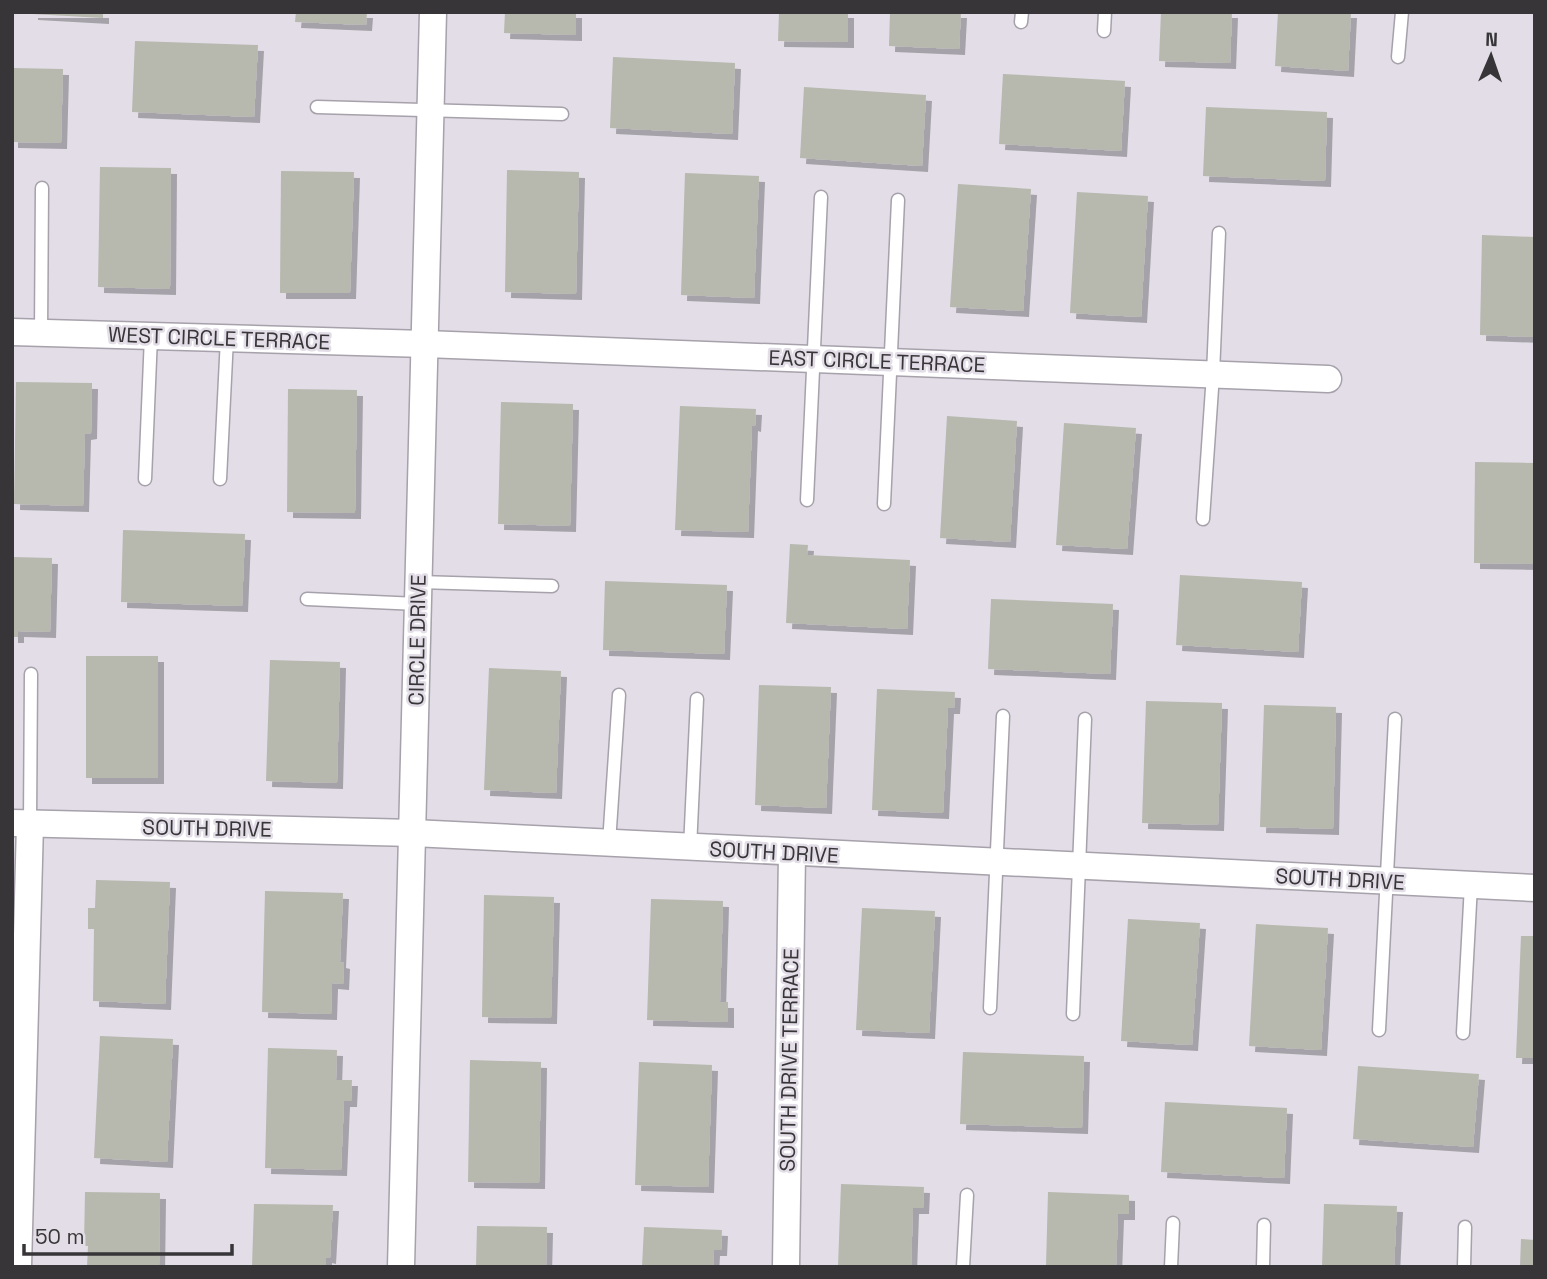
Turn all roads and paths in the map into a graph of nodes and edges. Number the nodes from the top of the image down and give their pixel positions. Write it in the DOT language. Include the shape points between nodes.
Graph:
graph roads {
  1 [pos="433,12"];
  2 [pos="1105,12"];
  3 [pos="1402,12"];
  4 [pos="1104,31"];
  5 [pos="1398,57"];
  6 [pos="317,107"];
  7 [pos="431,110"];
  8 [pos="562,114"];
  9 [pos="43,188"];
  10 [pos="821,197"];
  11 [pos="898,200"];
  12 [pos="1219,233"];
  13 [pos="12,332"];
  14 [pos="41,333"];
  15 [pos="151,336"];
  16 [pos="226,338"];
  17 [pos="425,344"];
  18 [pos="814,359"];
  19 [pos="891,362"];
  20 [pos="1213,374"];
  21 [pos="1328,379"];
  22 [pos="145,479"];
  23 [pos="220,479"];
  24 [pos="807,500"];
  25 [pos="884,503"];
  26 [pos="1203,519"];
  27 [pos="552,586"];
  28 [pos="419,593"];
  29 [pos="307,599"];
  30 [pos="31,674"];
  31 [pos="619,695"];
  32 [pos="697,699"];
  33 [pos="1003,716"];
  34 [pos="1085,719"];
  35 [pos="1395,719"];
  36 [pos="21,823"];
  37 [pos="413,833"];
  38 [pos="609,843"];
  39 [pos="690,848"];
  40 [pos="792,853"];
  41 [pos="997,863"];
  42 [pos="1079,867"];
  43 [pos="1387,881"];
  44 [pos="1471,885"];
  45 [pos="1535,888"];
  46 [pos="990,1008"];
  47 [pos="1073,1013"];
  48 [pos="1379,1030"];
  49 [pos="1463,1033"];
  50 [pos="967,1195"];
  51 [pos="1173,1223"];
  52 [pos="1264,1224"];
  53 [pos="1465,1227"];
  54 [pos="18,1267"];
  55 [pos="401,1267"];
  56 [pos="786,1267"];
  57 [pos="963,1267"];
  58 [pos="1171,1267"];
  59 [pos="1263,1267"];
  60 [pos="1464,1267"];
  1 -- 7 [label="street, CIRCLE DRIVE"];
  2 -- 4 [label="lane"];
  3 -- 5 [label="lane"];
  6 -- 7 [label="lane"];
  7 -- 8 [label="lane"];
  7 -- 17 [label="street, CIRCLE DRIVE"];
  9 -- 14 [label="lane"];
  10 -- 18 [label="lane"];
  11 -- 19 [label="lane"];
  12 -- 20 [label="lane"];
  13 -- 14 [label="street, WEST CIRCLE TERRACE"];
  14 -- 15 [label="street, WEST CIRCLE TERRACE"];
  15 -- 16 [label="street, WEST CIRCLE TERRACE"];
  15 -- 22 [label="lane"];
  16 -- 17 [label="street, WEST CIRCLE TERRACE"];
  16 -- 23 [label="lane"];
  17 -- 18 [label="street, EAST CIRCLE TERRACE"];
  17 -- 28 [label="street, CIRCLE DRIVE"];
  18 -- 19 [label="street, EAST CIRCLE TERRACE"];
  18 -- 24 [label="lane"];
  19 -- 20 [label="street, EAST CIRCLE TERRACE"];
  19 -- 25 [label="lane"];
  20 -- 21 [label="street, EAST CIRCLE TERRACE"];
  20 -- 26 [label="lane"];
  27 -- 28 [label="lane"];
  28 -- 29 [label="lane"];
  28 -- 37 [label="street, CIRCLE DRIVE"];
  30 -- 36 [label="lane"];
  31 -- 38 [label="lane"];
  32 -- 39 [label="lane"];
  33 -- 41 [label="lane"];
  34 -- 42 [label="lane"];
  35 -- 43 [label="lane"];
  36 -- 37 [label="street, SOUTH DRIVE"];
  36 -- 54 [label="street"];
  37 -- 38 [label="street, SOUTH DRIVE"];
  37 -- 55 [label="street, CIRCLE DRIVE"];
  38 -- 39 [label="street, SOUTH DRIVE"];
  39 -- 40 [label="street, SOUTH DRIVE"];
  40 -- 41 [label="street, SOUTH DRIVE"];
  40 -- 56 [label="street, SOUTH DRIVE TERRACE"];
  41 -- 42 [label="street, SOUTH DRIVE"];
  41 -- 46 [label="lane"];
  42 -- 43 [label="street, SOUTH DRIVE"];
  42 -- 47 [label="lane"];
  43 -- 44 [label="street, SOUTH DRIVE"];
  43 -- 48 [label="lane"];
  44 -- 45 [label="street, SOUTH DRIVE"];
  44 -- 49 [label="lane"];
  50 -- 57 [label="lane"];
  51 -- 58 [label="lane"];
  52 -- 59 [label="lane"];
  53 -- 60 [label="lane"];
}
